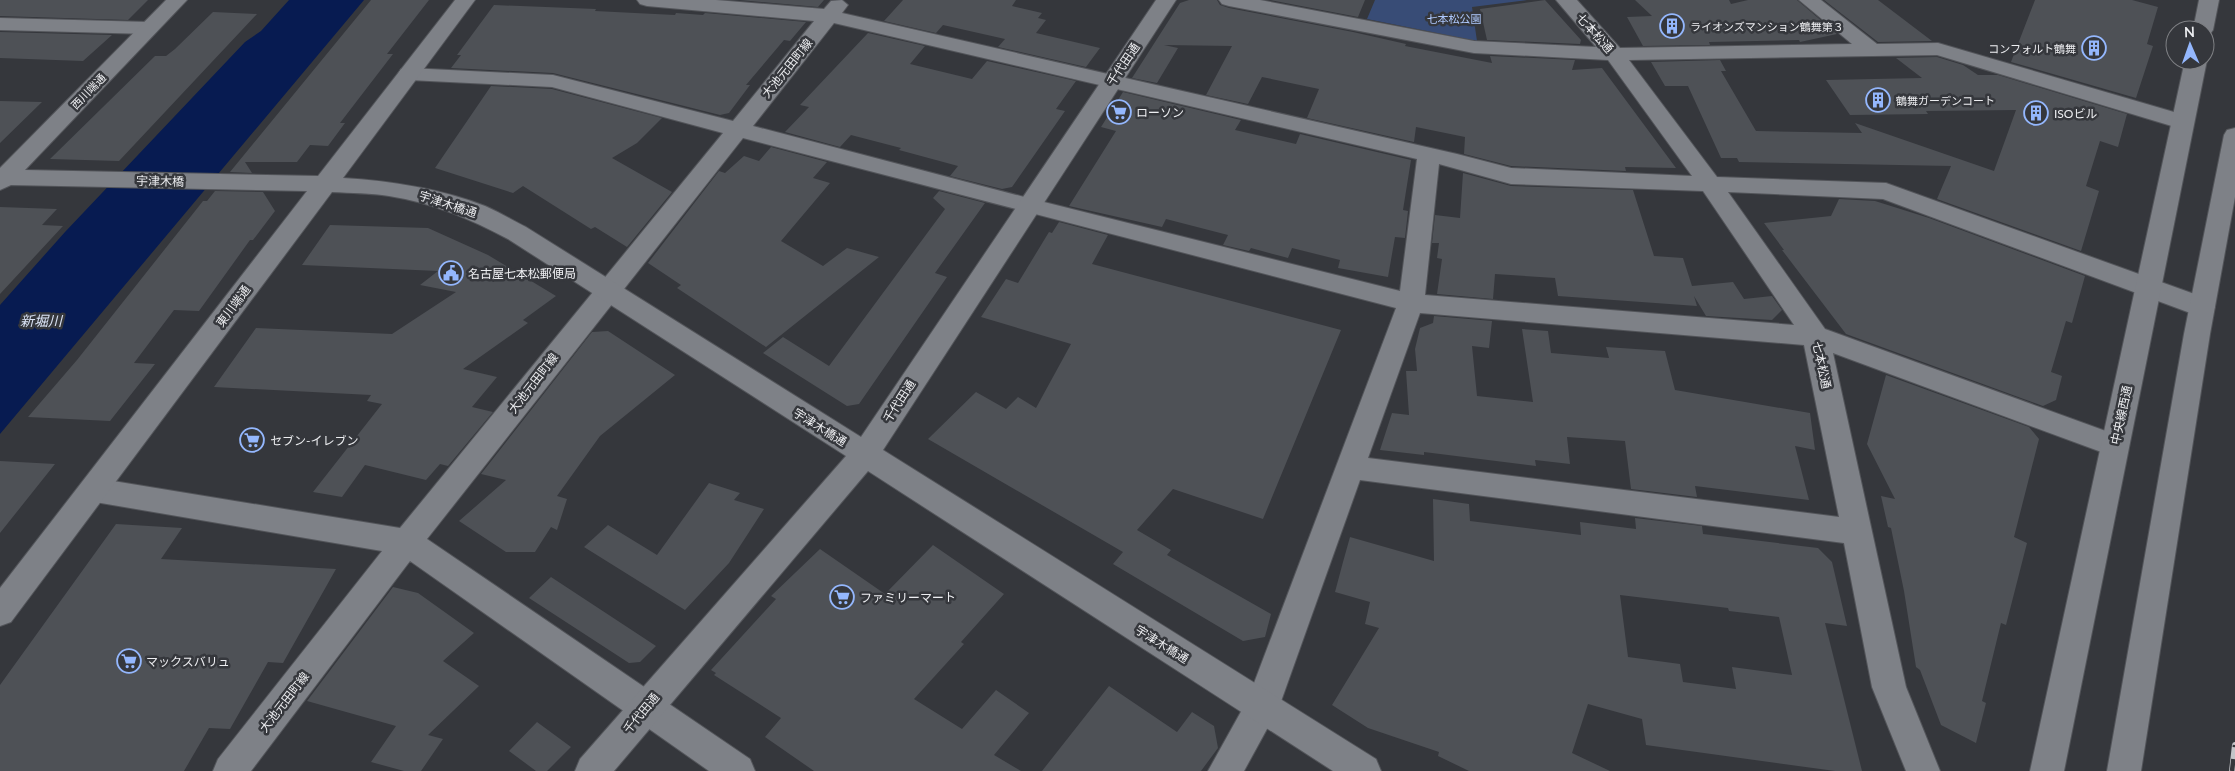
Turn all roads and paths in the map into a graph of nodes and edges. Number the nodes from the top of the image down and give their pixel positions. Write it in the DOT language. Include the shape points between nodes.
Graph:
graph roads {
  1 [pos="177,0"];
  2 [pos="465,0"];
  3 [pos="647,0"];
  4 [pos="666,0"];
  5 [pos="1166,0"];
  6 [pos="1229,0"];
  7 [pos="1566,0"];
  8 [pos="1809,0"];
  9 [pos="2209,0"];
  10 [pos="835,8"];
  11 [pos="2205,20"];
  12 [pos="0,24"];
  13 [pos="150,28"];
  14 [pos="1872,50"];
  15 [pos="1614,54"];
  16 [pos="2194,70"];
  17 [pos="409,74"];
  18 [pos="1111,81"];
  19 [pos="2183,122"];
  20 [pos="738,129"];
  21 [pos="2235,140"];
  22 [pos="1429,155"];
  23 [pos="2,179"];
  24 [pos="242,183"];
  25 [pos="324,184"];
  26 [pos="1710,184"];
  27 [pos="1028,206"];
  28 [pos="2148,288"];
  29 [pos="606,291"];
  30 [pos="1412,303"];
  31 [pos="2202,307"];
  32 [pos="1816,336"];
  33 [pos="2115,446"];
  34 [pos="864,455"];
  35 [pos="1350,468"];
  36 [pos="95,490"];
  37 [pos="1857,532"];
  38 [pos="407,542"];
  39 [pos="0,612"];
  40 [pos="1262,707"];
  41 [pos="645,708"];
  42 [pos="230,771"];
  43 [pos="592,771"];
  44 [pos="738,771"];
  45 [pos="1225,771"];
  46 [pos="1364,771"];
  47 [pos="1923,771"];
  48 [pos="2046,771"];
  49 [pos="2124,771"];
  1 -- 13 [label="street, 西川端通"];
  2 -- 17 [label="street, 東川端通"];
  3 -- 4 [label="street"];
  4 -- 10 [label="street"];
  5 -- 18 [label="street, 千代田通"];
  6 -- 15 [label="street" via="1474,47"];
  7 -- 15 [label="street, 七本松通"];
  8 -- 14 [label="street"];
  9 -- 11 [label="street"];
  10 -- 18 [label="street"];
  10 -- 20 [label="street, 大池元田町線"];
  12 -- 13 [label="street"];
  13 -- 23 [label="street, 西川端通"];
  14 -- 15 [label="street"];
  14 -- 19 [label="street" via="1938,49"];
  15 -- 26 [label="street, 七本松通"];
  16 -- 19 [label="street, 中央線西通"];
  17 -- 20 [label="street" via="553,81"];
  17 -- 25 [label="street, 東川端通"];
  18 -- 22 [label="street"];
  18 -- 27 [label="street, 千代田通"];
  19 -- 28 [label="street, 中央線西通"];
  20 -- 27 [label="street"];
  20 -- 29 [label="street, 大池元田町線"];
  21 -- 31 [label="street"];
  22 -- 26 [label="street" via="1511,176"];
  22 -- 30 [label="street"];
  23 -- 24 [label="street, 宇津木橋"];
  24 -- 25 [label="street, 宇津木橋通"];
  25 -- 29 [label="street, 宇津木橋通" via="388,188 476,212 516,233"];
  25 -- 36 [label="street, 東川端通"];
  26 -- 28 [label="street" via="1886,191"];
  26 -- 32 [label="street, 七本松通"];
  27 -- 30 [label="street"];
  27 -- 34 [label="street, 千代田通"];
  28 -- 31 [label="street"];
  28 -- 33 [label="street, 中央線西通"];
  29 -- 34 [label="street, 宇津木橋通"];
  29 -- 38 [label="street, 大池元田町線"];
  30 -- 32 [label="street"];
  30 -- 35 [label="street"];
  31 -- 49 [label="street"];
  32 -- 33 [label="street"];
  32 -- 37 [label="street, 七本松通"];
  33 -- 48 [label="street, 中央線西通"];
  34 -- 40 [label="street, 宇津木橋通"];
  34 -- 41 [label="street, 千代田通"];
  35 -- 37 [label="street"];
  35 -- 40 [label="street"];
  36 -- 38 [label="street"];
  36 -- 39 [label="street, 東川端通"];
  37 -- 47 [label="street, 七本松通" via="1889,687"];
  38 -- 41 [label="street"];
  38 -- 42 [label="street, 大池元田町線"];
  40 -- 45 [label="street"];
  40 -- 46 [label="street, 宇津木橋通"];
  41 -- 43 [label="street, 千代田通"];
  41 -- 44 [label="street"];
}
